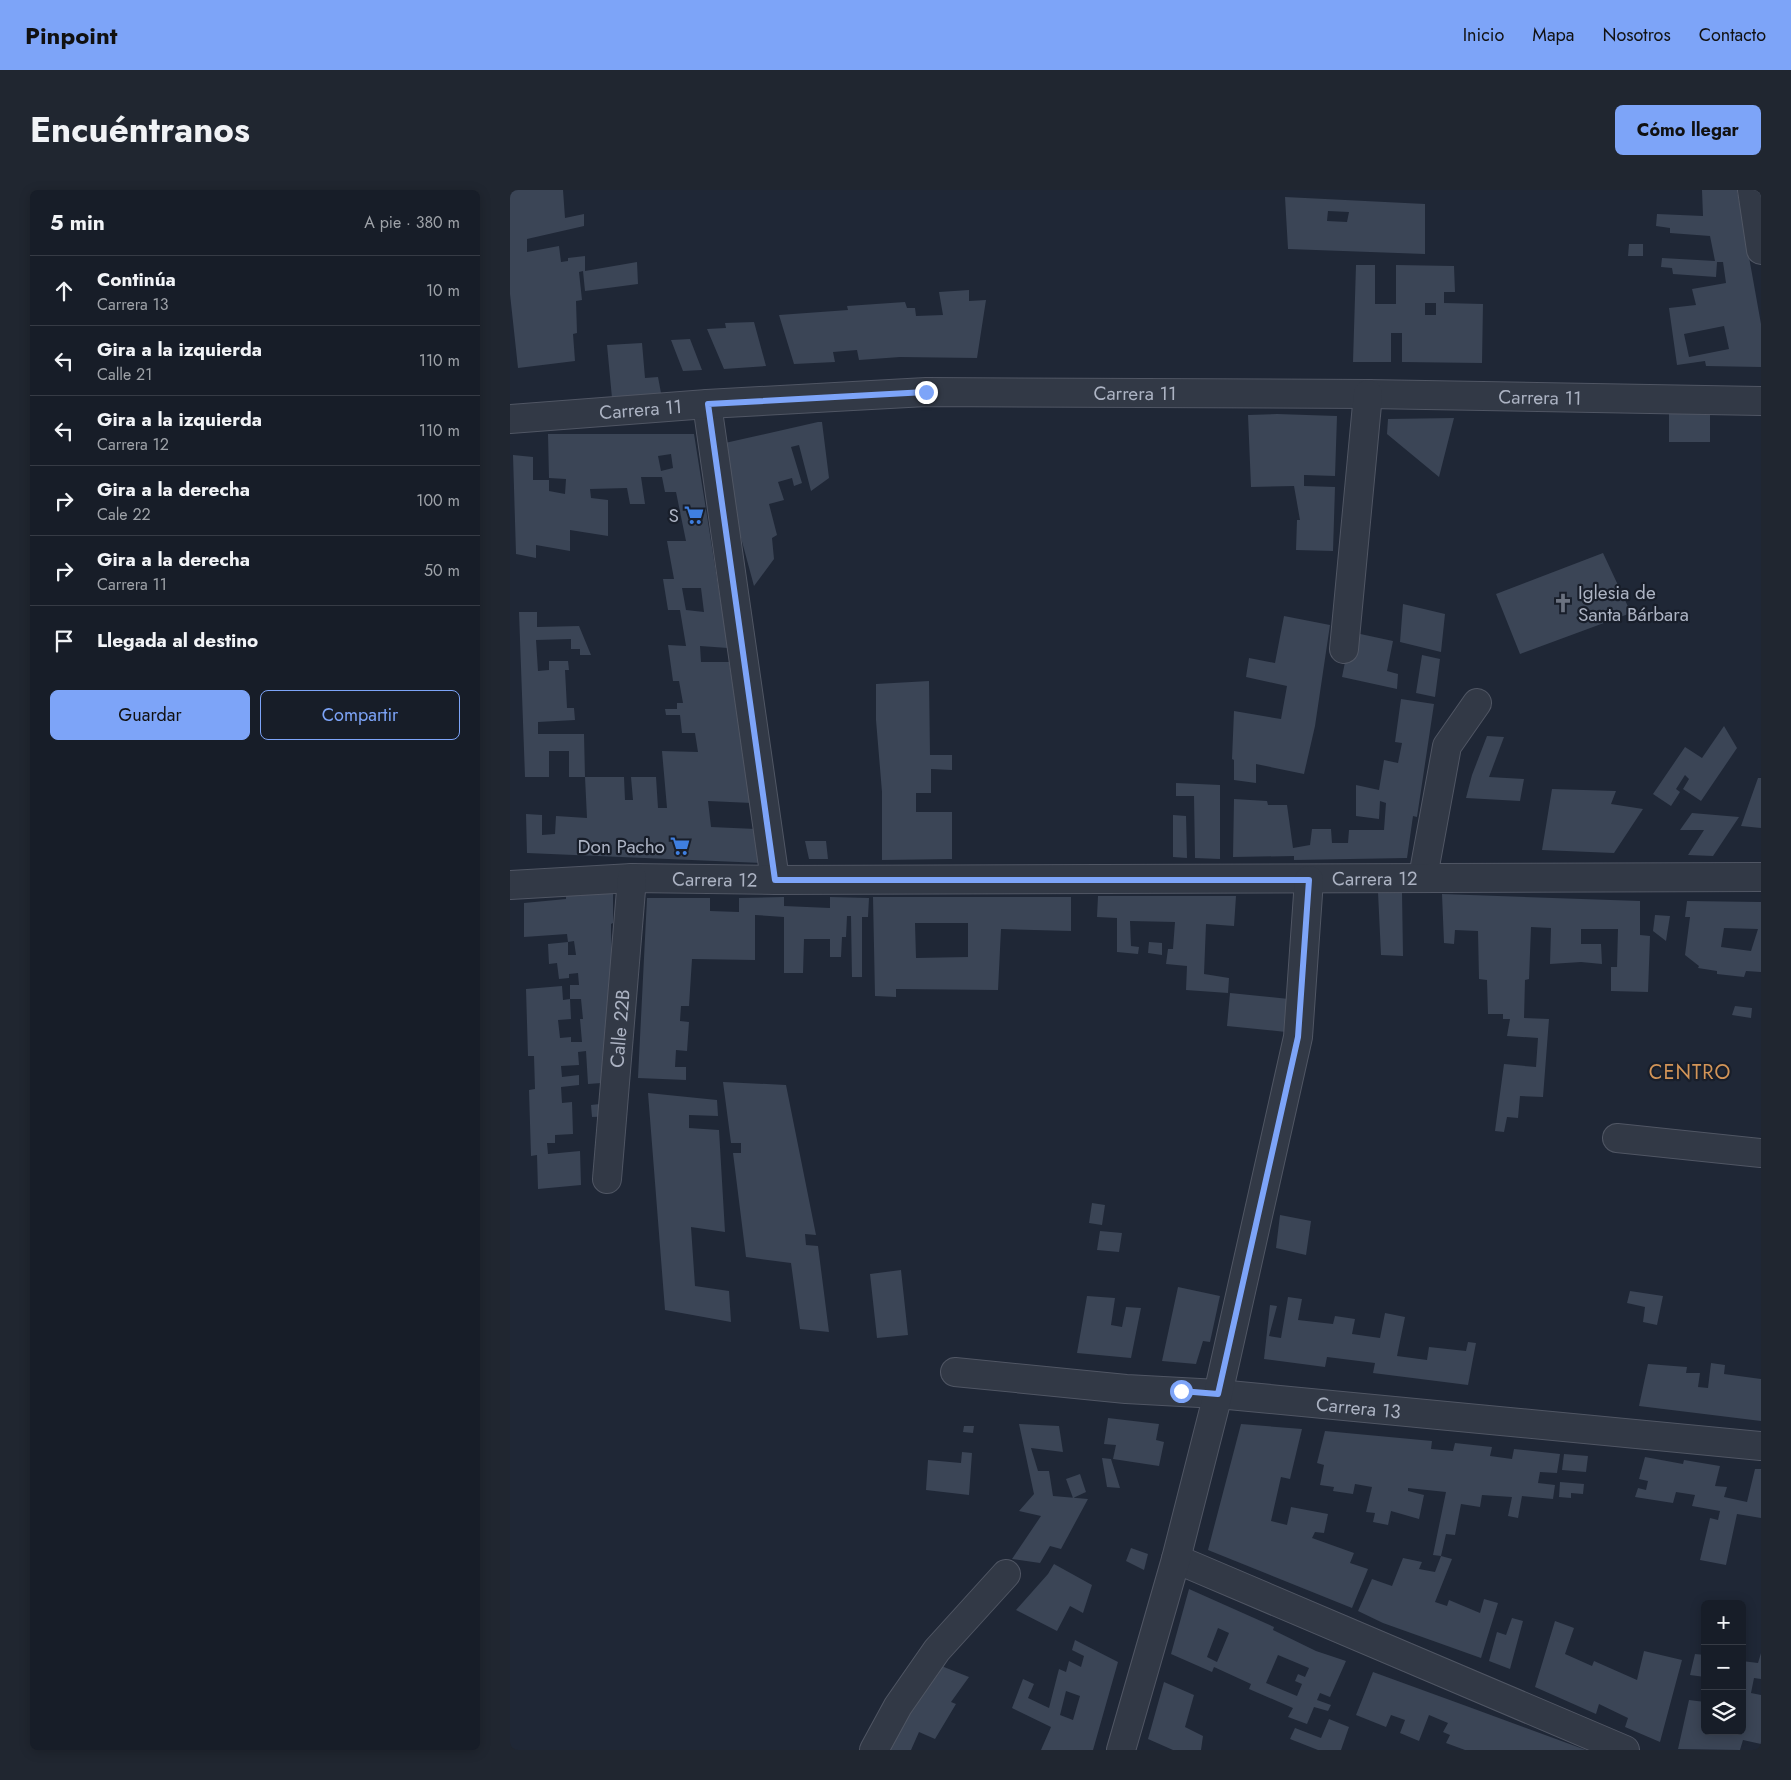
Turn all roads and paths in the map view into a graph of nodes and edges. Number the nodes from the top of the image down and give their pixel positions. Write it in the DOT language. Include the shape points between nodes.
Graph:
graph roads {
  1 [pos="1752,190"];
  2 [pos="1761,250"];
  3 [pos="1368,394"];
  4 [pos="1761,401"];
  5 [pos="708,404"];
  6 [pos="510,419"];
  7 [pos="1344,648"];
  8 [pos="1477,703"];
  9 [pos="1423,877"];
  10 [pos="1761,877"];
  11 [pos="632,878"];
  12 [pos="775,880"];
  13 [pos="1309,880"];
  14 [pos="510,885"];
  15 [pos="1617,1138"];
  16 [pos="1761,1153"];
  17 [pos="607,1178"];
  18 [pos="955,1372"];
  19 [pos="1218,1394"];
  20 [pos="1761,1446"];
  21 [pos="1176,1559"];
  22 [pos="1006,1574"];
  23 [pos="874,1750"];
  24 [pos="1121,1750"];
  25 [pos="1625,1750"];
  1 -- 2 [label="street"];
  3 -- 4 [label="street, Carrera 11"];
  3 -- 5 [label="street, Carrera 11" via="926,392"];
  3 -- 7 [label="street"];
  5 -- 6 [label="street, Carrera 11"];
  5 -- 12 [label="street"];
  8 -- 9 [label="street" via="1447,746"];
  9 -- 10 [label="street, Carrera 12"];
  9 -- 13 [label="street, Carrera 12"];
  11 -- 12 [label="street, Carrera 12"];
  11 -- 14 [label="street, Carrera 12"];
  11 -- 17 [label="street, Calle 22B"];
  12 -- 13 [label="street, Carrera 12"];
  13 -- 19 [label="street" via="1298,1037"];
  15 -- 16 [label="street"];
  18 -- 19 [label="street, Carrera 13" via="1126,1390"];
  19 -- 20 [label="street, Carrera 13"];
  19 -- 21 [label="street"];
  21 -- 24 [label="street"];
  21 -- 25 [label="street"];
  22 -- 23 [label="street" via="937,1650 898,1706"];
}
